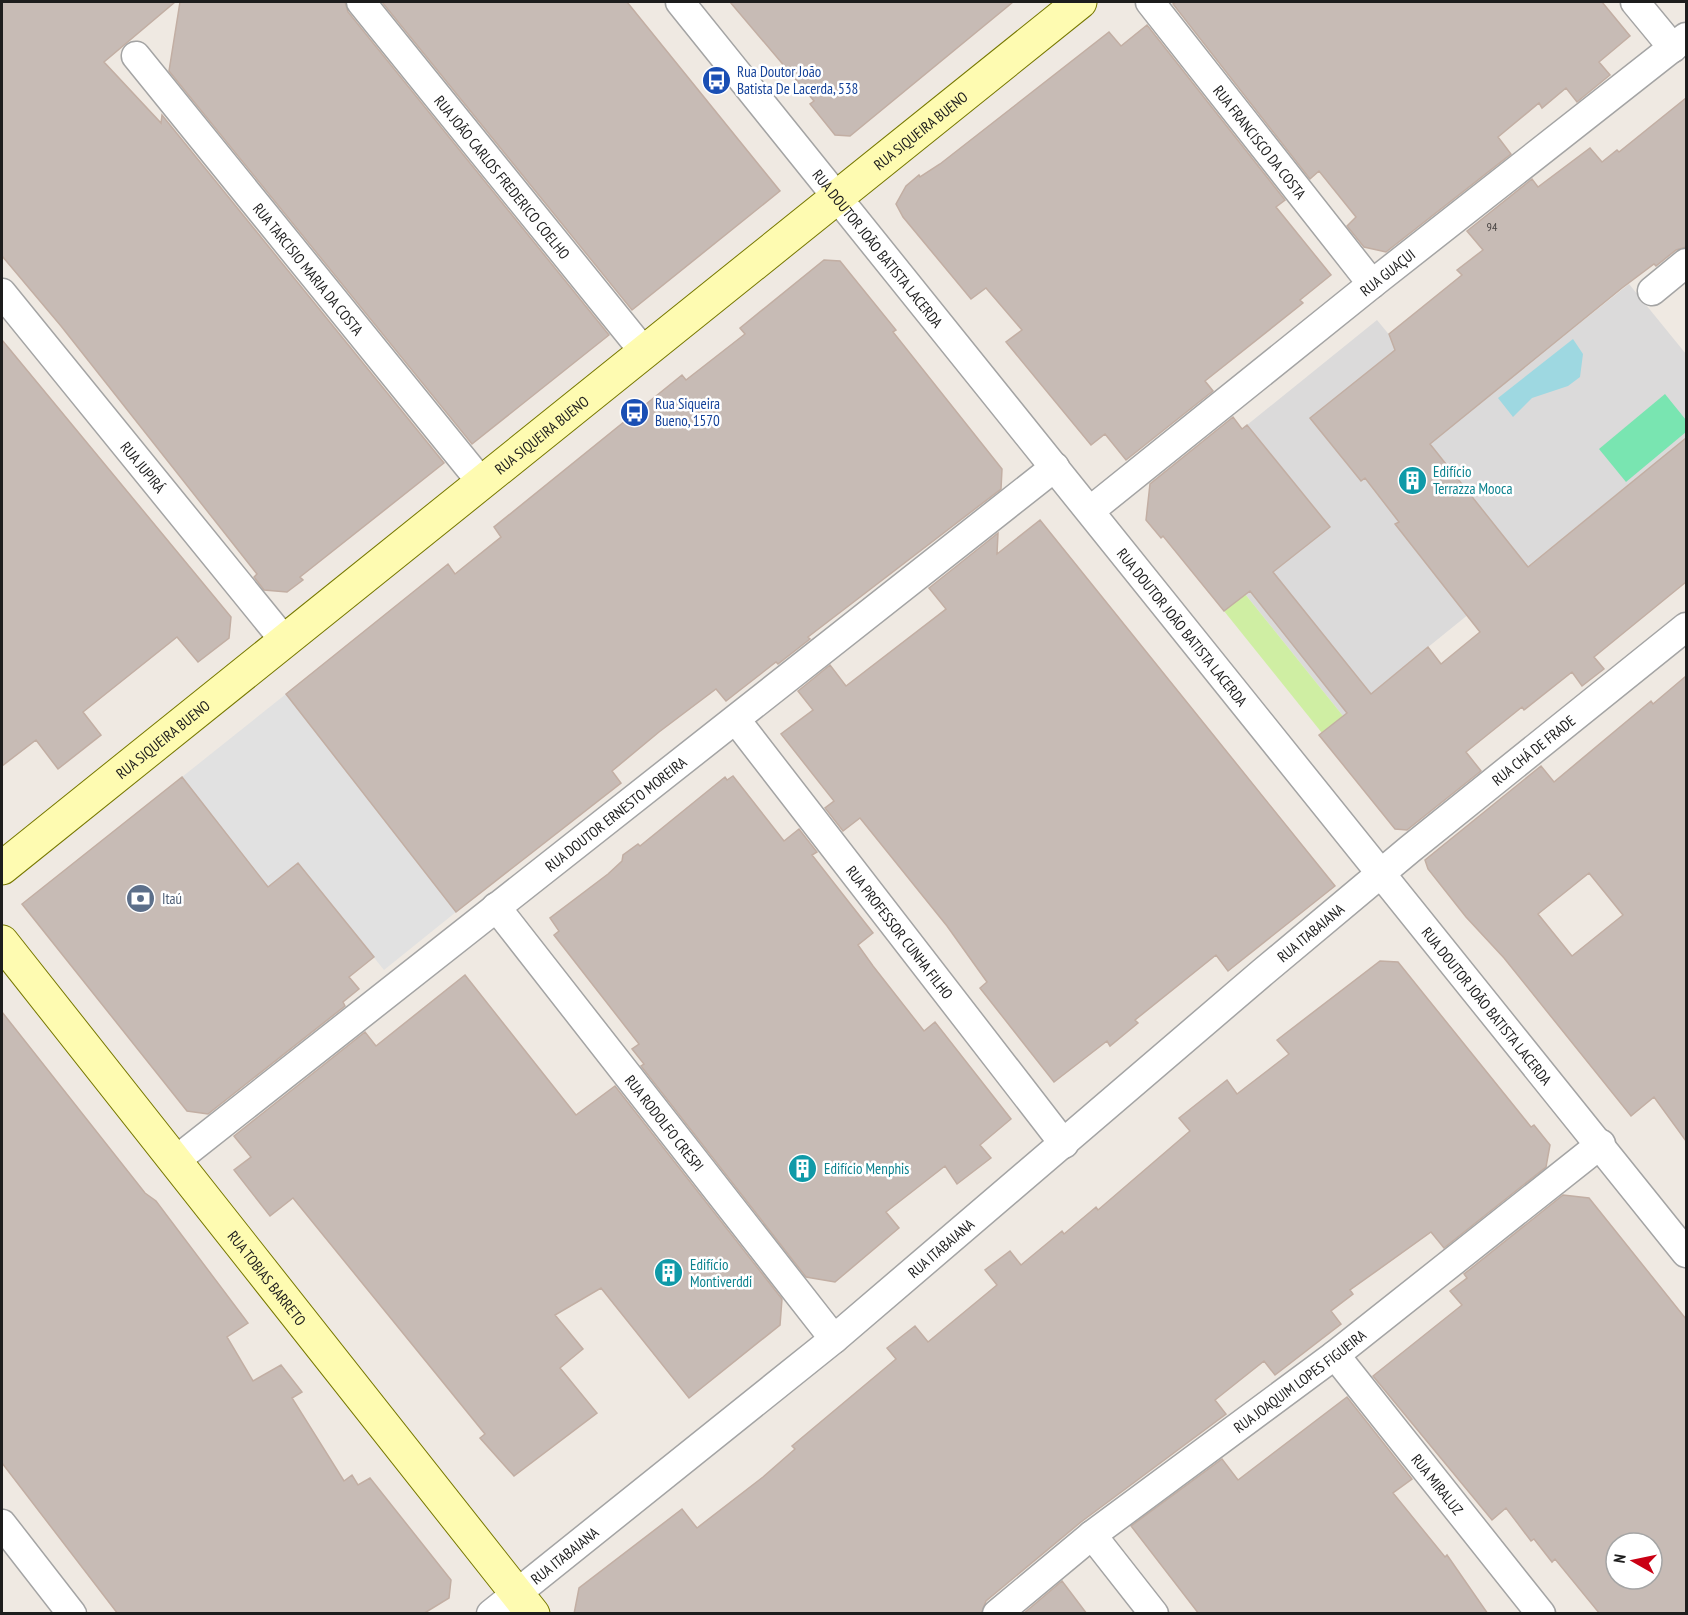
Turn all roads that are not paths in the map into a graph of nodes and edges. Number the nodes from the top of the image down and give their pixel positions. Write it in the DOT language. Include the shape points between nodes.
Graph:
graph roads {
  1 [pos="361,2"];
  2 [pos="680,2"];
  3 [pos="1080,2"];
  4 [pos="1150,2"];
  5 [pos="1635,2"];
  6 [pos="1679,43"];
  7 [pos="136,56"];
  8 [pos="838,198"];
  9 [pos="1686,263"];
  10 [pos="1372,284"];
  11 [pos="1652,291"];
  12 [pos="2,293"];
  13 [pos="645,353"];
  14 [pos="1055,467"];
  15 [pos="482,483"];
  16 [pos="1091,510"];
  17 [pos="1686,627"];
  18 [pos="284,640"];
  19 [pos="736,720"];
  20 [pos="2,868"];
  21 [pos="1382,873"];
  22 [pos="496,907"];
  23 [pos="2,942"];
  24 [pos="1064,1144"];
  25 [pos="1601,1144"];
  26 [pos="175,1161"];
  27 [pos="1686,1251"];
  28 [pos="834,1339"];
  29 [pos="1335,1355"];
  30 [pos="2,1524"];
  31 [pos="1092,1535"];
  32 [pos="526,1604"];
  33 [pos="72,1614"];
  34 [pos="491,1614"];
  35 [pos="997,1614"];
  36 [pos="1154,1614"];
  37 [pos="1541,1614"];
  1 -- 13 [label="street, RUA JOÃO CARLOS FREDERICO COELHO"];
  2 -- 8 [label="street, RUA DOUTOR JOÃO BATISTA LACERDA"];
  3 -- 8 [label="main road, RUA SIQUEIRA BUENO"];
  4 -- 10 [label="street, RUA FRANCISCO DA COSTA"];
  5 -- 6 [label="street"];
  6 -- 10 [label="street, RUA GUAÇUI"];
  7 -- 15 [label="street, RUA TARCISIO MARIA DA COSTA"];
  8 -- 13 [label="main road, RUA SIQUEIRA BUENO"];
  8 -- 14 [label="street, RUA DOUTOR JOÃO BATISTA LACERDA"];
  9 -- 11 [label="street"];
  10 -- 16 [label="street, RUA GUAÇUI"];
  12 -- 18 [label="street, RUA JUPIRÁ"];
  13 -- 15 [label="main road, RUA SIQUEIRA BUENO"];
  14 -- 16 [label="street, RUA DOUTOR JOÃO BATISTA LACERDA"];
  14 -- 19 [label="street, RUA DOUTOR ERNESTO MOREIRA"];
  15 -- 18 [label="main road, RUA SIQUEIRA BUENO"];
  16 -- 21 [label="street, RUA DOUTOR JOÃO BATISTA LACERDA"];
  17 -- 21 [label="street, RUA CHÁ DE FRADE"];
  18 -- 20 [label="main road, RUA SIQUEIRA BUENO"];
  19 -- 22 [label="street, RUA DOUTOR ERNESTO MOREIRA"];
  19 -- 24 [label="street, RUA PROFESSOR CUNHA FILHO"];
  21 -- 24 [label="street, RUA ITABAIANA"];
  21 -- 25 [label="street, RUA DOUTOR JOÃO BATISTA LACERDA"];
  22 -- 26 [label="street, RUA DOUTOR ERNESTO MOREIRA"];
  22 -- 28 [label="street, RUA RODOLFO CRESPI"];
  23 -- 26 [label="main road, RUA TOBIAS BARRETO"];
  24 -- 28 [label="street, RUA ITABAIANA"];
  25 -- 27 [label="street, RUA DOUTOR JOÃO BATISTA LACERDA"];
  25 -- 29 [label="street, RUA JOAQUIM LOPES FIGUEIRA"];
  26 -- 32 [label="main road, RUA TOBIAS BARRETO"];
  28 -- 32 [label="street, RUA ITABAIANA"];
  29 -- 31 [label="street, RUA JOAQUIM LOPES FIGUEIRA"];
  29 -- 37 [label="street, RUA MIRALUZ"];
  30 -- 33 [label="street"];
  31 -- 35 [label="street, RUA JOAQUIM LOPES FIGUEIRA"];
  31 -- 36 [label="street"];
  32 -- 34 [label="street, RUA ITABAIANA"];
}
